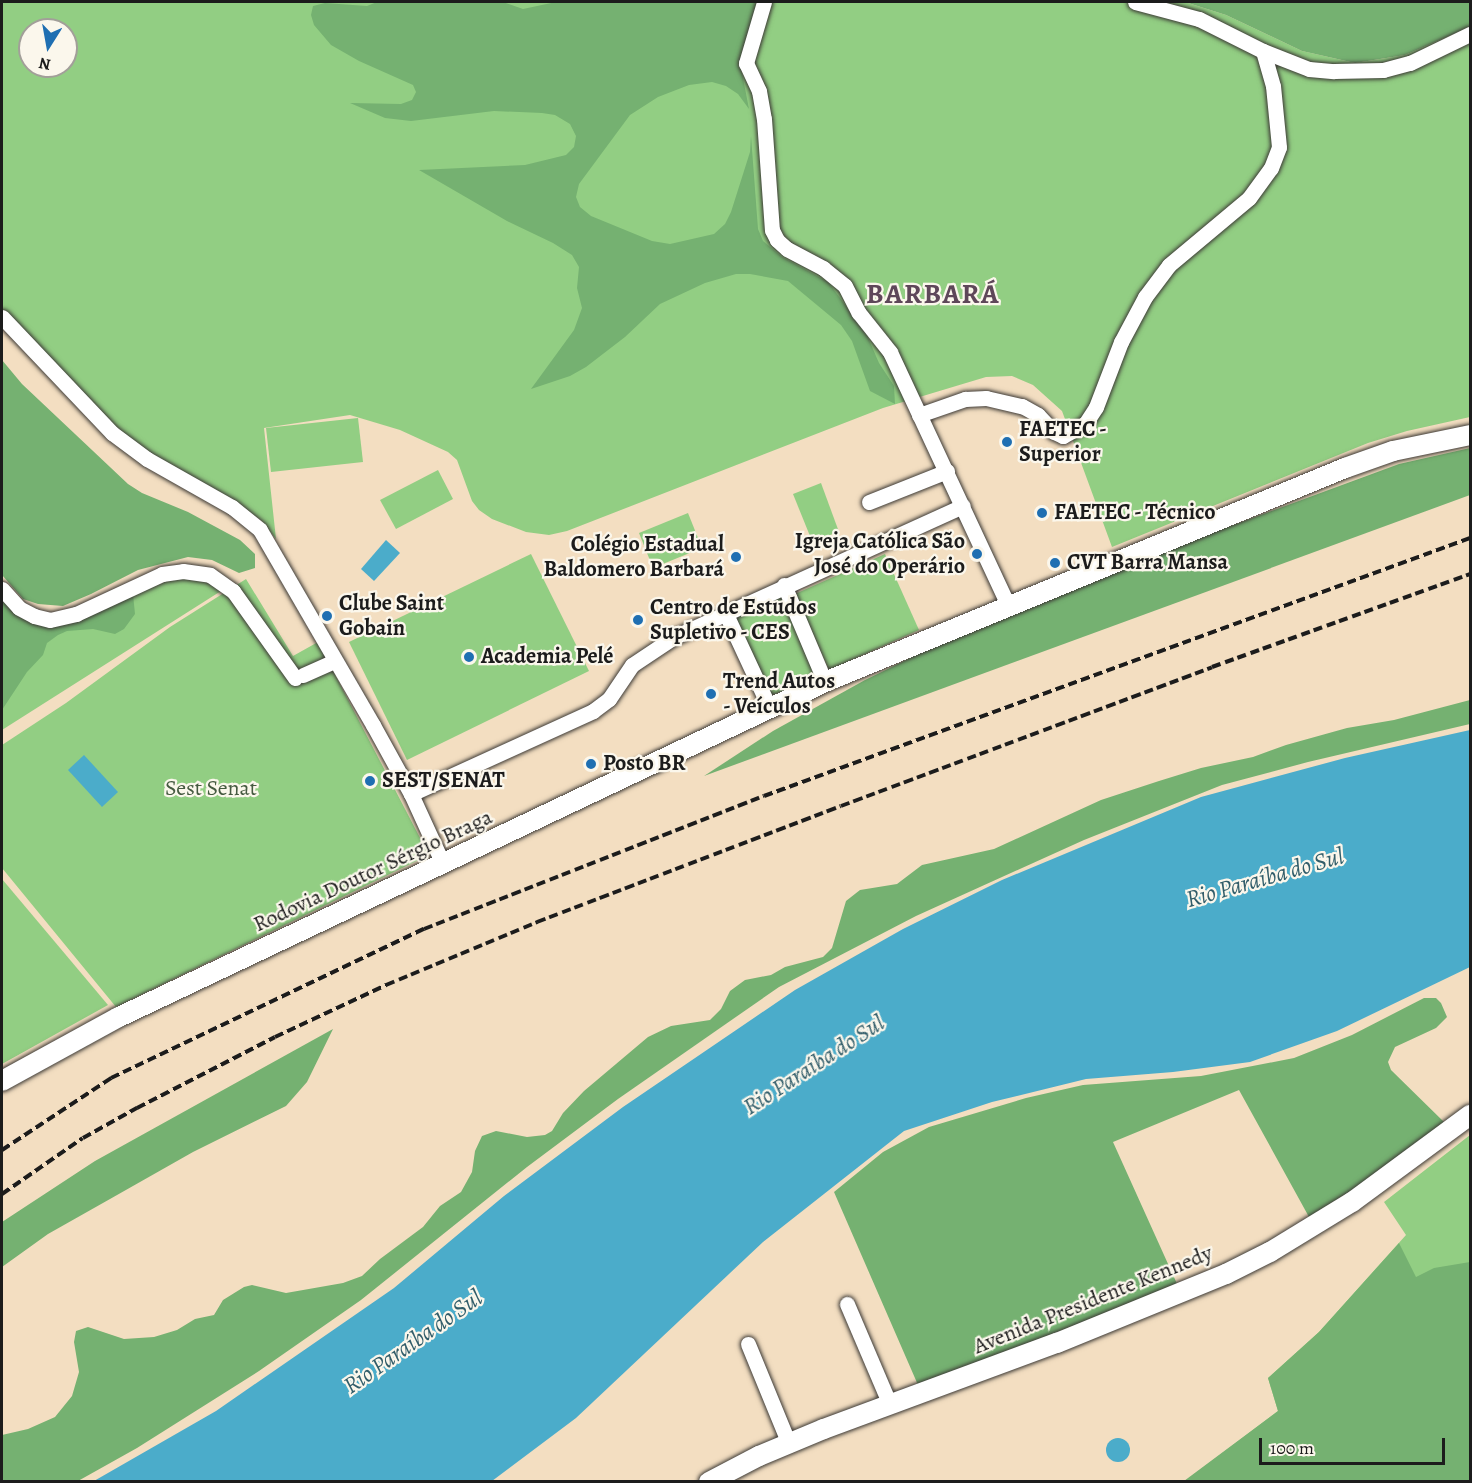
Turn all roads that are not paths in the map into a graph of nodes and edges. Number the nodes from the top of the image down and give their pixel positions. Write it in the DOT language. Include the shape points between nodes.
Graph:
graph roads {
  1 [pos="764,2"];
  2 [pos="1135,2"];
  3 [pos="1470,34"];
  4 [pos="1263,51"];
  5 [pos="2,317"];
  6 [pos="917,410"];
  7 [pos="1470,435"];
  8 [pos="947,471"];
  9 [pos="869,502"];
  10 [pos="963,506"];
  11 [pos="784,585"];
  12 [pos="2,589"];
  13 [pos="1008,605"];
  14 [pos="725,612"];
  15 [pos="334,660"];
  16 [pos="825,682"];
  17 [pos="769,707"];
  18 [pos="411,794"];
  19 [pos="443,864"];
  20 [pos="2,1081"];
  21 [pos="1470,1115"];
  22 [pos="847,1304"];
  23 [pos="748,1344"];
  24 [pos="890,1405"];
  25 [pos="789,1444"];
  26 [pos="709,1482"];
  1 -- 6 [label="street" via="746,63 759,91 764,119 772,230 787,249 823,268 845,286 859,313 890,352"];
  2 -- 4 [label="street" via="1199,19"];
  3 -- 4 [label="street" via="1410,63 1355,72 1309,69"];
  4 -- 6 [label="street" via="1273,86 1280,147 1271,168 1249,198 1169,265 1145,297 1085,424 1063,436 1030,410 986,398"];
  5 -- 15 [label="street" via="112,433 147,459 232,507 260,530"];
  6 -- 8 [label="street"];
  7 -- 13 [label="main road, Rodovia Doutor Sérgio Braga" via="1393,451 1345,468"];
  8 -- 9 [label="street"];
  8 -- 10 [label="street"];
  10 -- 11 [label="street"];
  10 -- 13 [label="street"];
  11 -- 14 [label="street"];
  11 -- 16 [label="street"];
  12 -- 15 [label="street" via="19,608 50,620 76,614 162,574 183,571 210,575 233,591 299,676"];
  13 -- 16 [label="main road, Rodovia Doutor Sérgio Braga"];
  14 -- 17 [label="street"];
  14 -- 18 [label="street" via="642,656 623,674 609,699 593,711"];
  15 -- 18 [label="street"];
  16 -- 17 [label="main road, Rodovia Doutor Sérgio Braga"];
  17 -- 19 [label="main road, Rodovia Doutor Sérgio Braga"];
  18 -- 19 [label="street"];
  19 -- 20 [label="main road, Rodovia Doutor Sérgio Braga" via="119,1017"];
  21 -- 24 [label="main road, Avenida Presidente Kennedy" via="1352,1202 1270,1252 1058,1343"];
  22 -- 24 [label="street"];
  23 -- 25 [label="street"];
  24 -- 25 [label="main road, Avenida Presidente Kennedy"];
  25 -- 26 [label="main road, Avenida Presidente Kennedy"];
}
